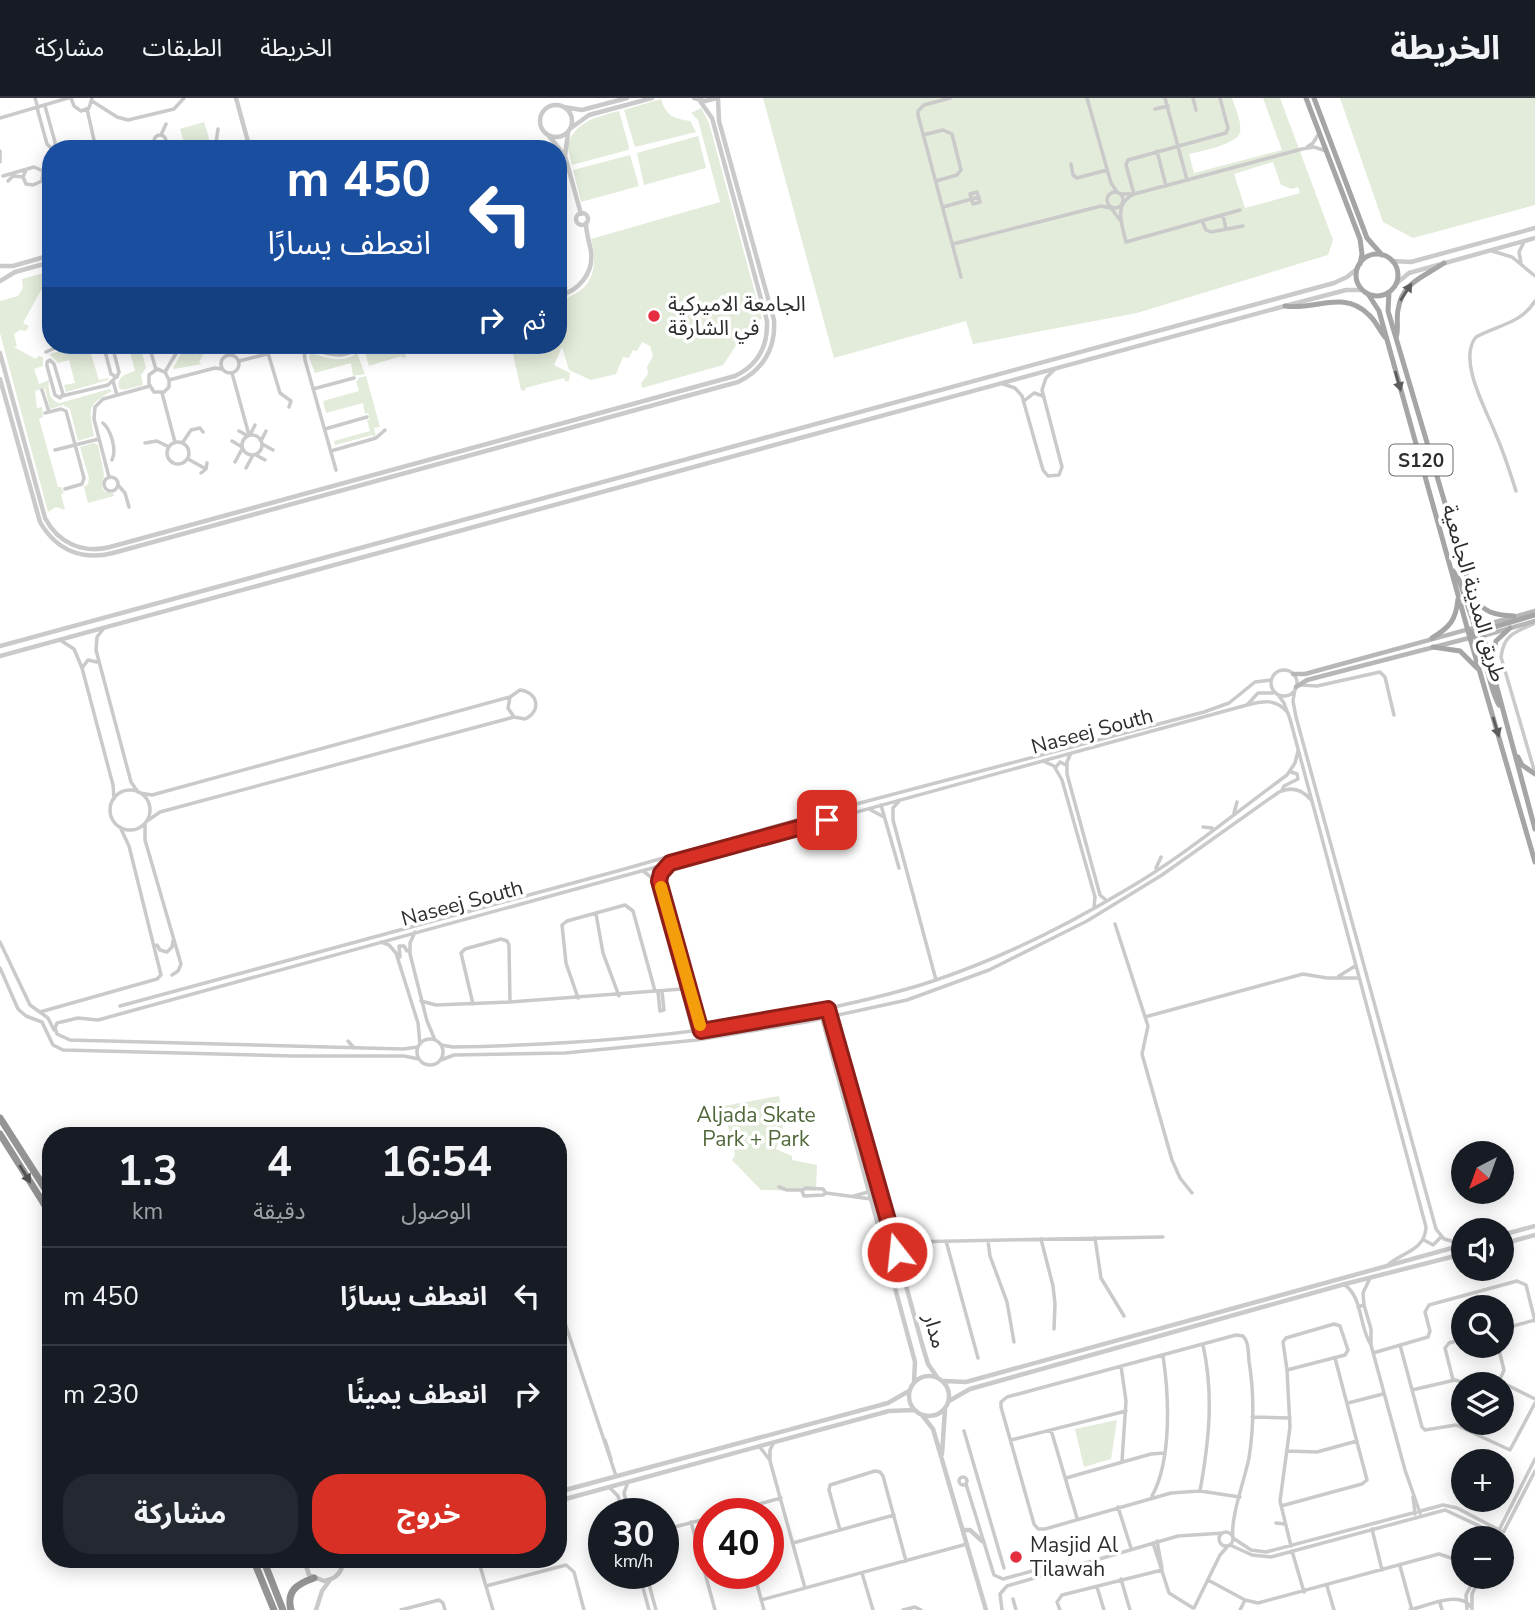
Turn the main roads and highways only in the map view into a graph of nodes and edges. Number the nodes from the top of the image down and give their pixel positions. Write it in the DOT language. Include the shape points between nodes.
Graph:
graph roads {
  1 [pos="1307,98"];
  2 [pos="1314,98"];
  3 [pos="1382,255"];
  4 [pos="1444,262"];
  5 [pos="1359,266"];
  6 [pos="1365,292"];
  7 [pos="1389,292"];
  8 [pos="1285,306"];
  9 [pos="1396,338"];
  10 [pos="1386,339"];
  11 [pos="1452,570"];
  12 [pos="1471,592"];
  13 [pos="1458,596"];
  14 [pos="1514,616"];
  15 [pos="1535,617"];
  16 [pos="1510,628"];
  17 [pos="1475,632"];
  18 [pos="1432,638"];
  19 [pos="1433,647"];
  20 [pos="1490,664"];
  21 [pos="1479,671"];
  22 [pos="1293,674"];
  23 [pos="1297,687"];
  24 [pos="1502,708"];
  25 [pos="1514,751"];
  26 [pos="1535,773"];
  27 [pos="1535,829"];
  28 [pos="1535,862"];
  29 [pos="0,1118"];
  30 [pos="0,1134"];
  31 [pos="42,1184"];
  32 [pos="42,1200"];
  33 [pos="257,1568"];
  34 [pos="267,1568"];
  35 [pos="315,1579"];
  36 [pos="274,1610"];
  37 [pos="283,1610"];
  38 [pos="291,1610"];
  1 -- 5 [label="main road" via="1361,244"];
  2 -- 3 [label="main road" via="1367,238"];
  3 -- 5 [label="main road" via="1370,256"];
  3 -- 7 [label="main road" via="1397,269 1397,283"];
  9 -- 4 [label="main road, one-way" via="1398,307 1406,289"];
  5 -- 6 [label="main road" via="1357,278"];
  6 -- 7 [label="main road" via="1379,296"];
  6 -- 10 [label="main road, طريق المدينة الجامعية / S120" via="1377,308"];
  7 -- 9 [label="main road, طريق المدينة الجامعية / S120" via="1387,308"];
  8 -- 10 [label="main road" via="1349,303 1370,315"];
  9 -- 12 [label="main road, طريق المدينة الجامعية / S120"];
  10 -- 11 [label="main road, طريق المدينة الجامعية / S120, one-way"];
  11 -- 13 [label="main road, طريق المدينة الجامعية / S120"];
  11 -- 17 [label="main road"];
  12 -- 14 [label="main road" via="1486,611"];
  12 -- 17 [label="main road, طريق المدينة الجامعية / S120"];
  13 -- 17 [label="main road, طريق المدينة الجامعية / S120"];
  13 -- 18 [label="main road" via="1453,621"];
  14 -- 15 [label="main road"];
  14 -- 17 [label="main road"];
  15 -- 16 [label="main road"];
  15 -- 17 [label="main road"];
  16 -- 17 [label="main road"];
  16 -- 20 [label="main road" via="1496,641"];
  17 -- 18 [label="main road"];
  17 -- 19 [label="main road"];
  17 -- 20 [label="main road, طريق المدينة الجامعية / S120"];
  17 -- 21 [label="main road, طريق المدينة الجامعية / S120"];
  17 -- 24 [label="main road" via="1492,691"];
  18 -- 22 [label="main road"];
  19 -- 21 [label="main road" via="1460,651"];
  19 -- 23 [label="main road" via="1307,680"];
  20 -- 24 [label="main road, طريق المدينة الجامعية / S120"];
  21 -- 28 [label="main road, طريق المدينة الجامعية / S120, one-way"];
  24 -- 25 [label="main road, طريق المدينة الجامعية / S120"];
  25 -- 26 [label="main road" via="1522,765"];
  25 -- 27 [label="main road, طريق المدينة الجامعية / S120"];
  29 -- 31 [label="highway"];
  30 -- 32 [label="highway, one-way"];
  33 -- 36 [label="highway"];
  34 -- 37 [label="highway"];
  35 -- 38 [label="highway" via="293,1590"];
}
